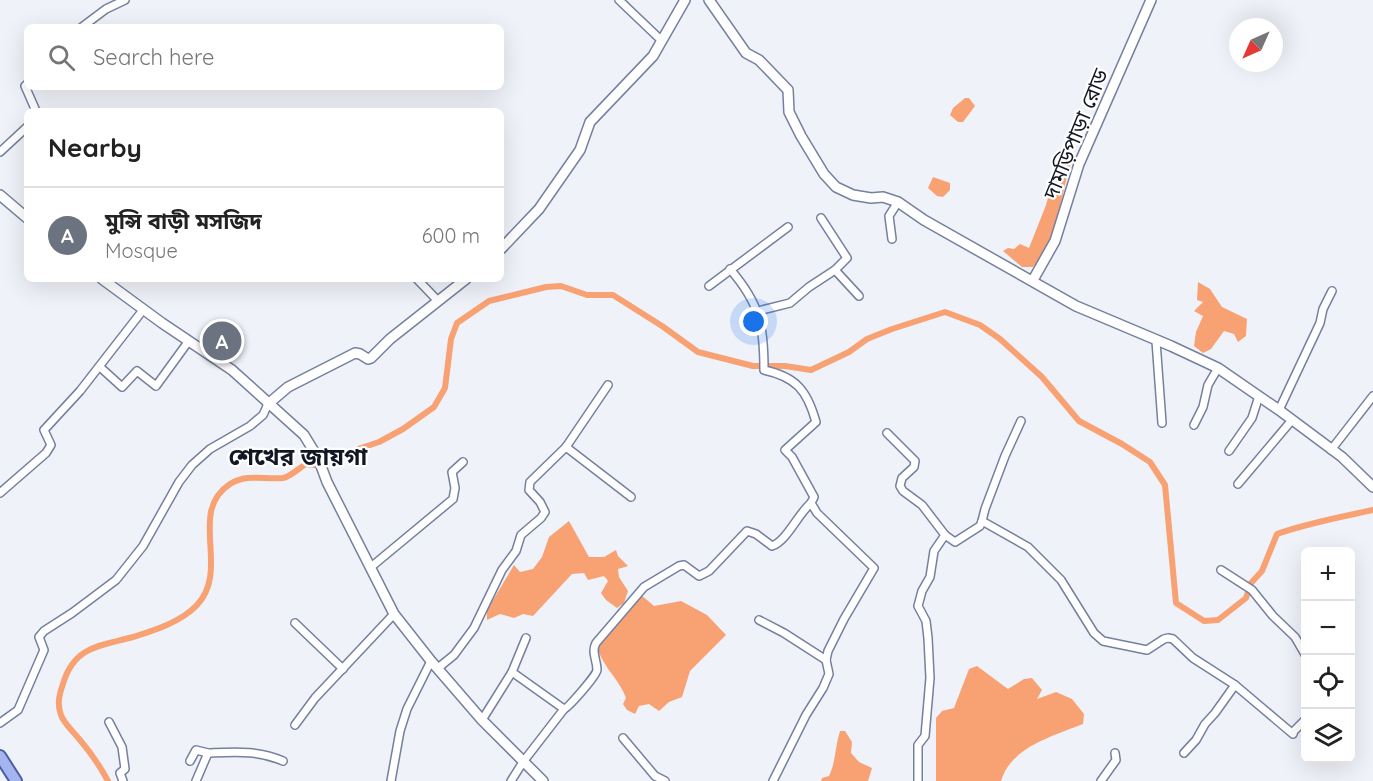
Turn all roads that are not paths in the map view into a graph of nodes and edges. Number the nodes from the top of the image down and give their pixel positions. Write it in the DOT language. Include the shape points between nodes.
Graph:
graph roads {
  1 [pos="125,0"];
  2 [pos="618,0"];
  3 [pos="685,0"];
  4 [pos="709,0"];
  5 [pos="1151,0"];
  6 [pos="86,24"];
  7 [pos="662,41"];
  8 [pos="27,90"];
  9 [pos="35,108"];
  10 [pos="24,130"];
  11 [pos="0,152"];
  12 [pos="0,195"];
  13 [pos="898,202"];
  14 [pos="24,215"];
  15 [pos="821,218"];
  16 [pos="788,227"];
  17 [pos="892,239"];
  18 [pos="504,246"];
  19 [pos="730,269"];
  20 [pos="835,270"];
  21 [pos="1033,280"];
  22 [pos="106,282"];
  23 [pos="420,282"];
  24 [pos="462,282"];
  25 [pos="709,286"];
  26 [pos="1332,291"];
  27 [pos="859,296"];
  28 [pos="438,301"];
  29 [pos="143,310"];
  30 [pos="758,311"];
  31 [pos="1156,341"];
  32 [pos="188,342"];
  33 [pos="100,367"];
  34 [pos="1218,368"];
  35 [pos="608,385"];
  36 [pos="1258,396"];
  37 [pos="1373,396"];
  38 [pos="268,404"];
  39 [pos="1279,410"];
  40 [pos="1292,420"];
  41 [pos="1022,421"];
  42 [pos="1162,423"];
  43 [pos="1194,425"];
  44 [pos="887,433"];
  45 [pos="566,447"];
  46 [pos="1331,450"];
  47 [pos="1229,451"];
  48 [pos="463,462"];
  49 [pos="1238,484"];
  50 [pos="1373,487"];
  51 [pos="0,493"];
  52 [pos="631,497"];
  53 [pos="811,503"];
  54 [pos="982,521"];
  55 [pos="945,535"];
  56 [pos="371,567"];
  57 [pos="1221,570"];
  58 [pos="394,614"];
  59 [pos="759,620"];
  60 [pos="295,623"];
  61 [pos="526,638"];
  62 [pos="1304,655"];
  63 [pos="825,660"];
  64 [pos="434,664"];
  65 [pos="343,669"];
  66 [pos="512,672"];
  67 [pos="1235,685"];
  68 [pos="564,709"];
  69 [pos="482,720"];
  70 [pos="109,722"];
  71 [pos="0,723"];
  72 [pos="1301,724"];
  73 [pos="295,725"];
  74 [pos="623,738"];
  75 [pos="208,753"];
  76 [pos="1115,753"];
  77 [pos="1184,753"];
  78 [pos="0,756"];
  79 [pos="190,761"];
  80 [pos="283,761"];
  81 [pos="523,762"];
  82 [pos="655,776"];
  83 [pos="16,781"];
  84 [pos="123,781"];
  85 [pos="196,781"];
  86 [pos="391,781"];
  87 [pos="511,781"];
  88 [pos="543,781"];
  89 [pos="648,781"];
  90 [pos="665,781"];
  91 [pos="773,781"];
  92 [pos="918,781"];
  93 [pos="1101,781"];
  1 -- 6 [label="street"];
  2 -- 7 [label="street"];
  3 -- 7 [label="main road"];
  4 -- 13 [label="main road" via="746,53 759,60 788,90 789,112 824,174 836,187 853,195 883,196"];
  5 -- 21 [label="main road, দামড়িপাড়া রোড" via="1079,164 1056,241"];
  7 -- 18 [label="main road" via="653,56 590,122 580,150 539,209"];
  8 -- 9 [label="street"];
  10 -- 11 [label="street"];
  12 -- 14 [label="main road"];
  13 -- 17 [label="street" via="889,216"];
  13 -- 21 [label="main road"];
  15 -- 20 [label="street" via="847,258"];
  16 -- 19 [label="street"];
  19 -- 25 [label="street"];
  19 -- 30 [label="street"];
  20 -- 27 [label="street"];
  20 -- 30 [label="street" via="790,303"];
  21 -- 31 [label="main road" via="1076,306"];
  22 -- 29 [label="main road"];
  23 -- 28 [label="street"];
  24 -- 28 [label="main road"];
  26 -- 39 [label="street"];
  28 -- 38 [label="main road" via="371,358 355,353 288,387"];
  29 -- 32 [label="main road"];
  29 -- 33 [label="street"];
  30 -- 53 [label="street" via="764,370 801,387 813,410 816,422 785,450 814,497"];
  31 -- 34 [label="main road"];
  31 -- 42 [label="street"];
  32 -- 33 [label="street" via="156,386 137,371 122,387"];
  32 -- 38 [label="main road" via="232,370"];
  33 -- 51 [label="street" via="44,430 51,445 46,453"];
  34 -- 36 [label="main road"];
  34 -- 43 [label="street"];
  35 -- 45 [label="street"];
  36 -- 39 [label="main road"];
  36 -- 47 [label="street" via="1252,418"];
  37 -- 46 [label="street"];
  38 -- 56 [label="main road" via="304,435"];
  38 -- 71 [label="street" via="263,415 192,465 143,546 116,580 39,636 44,650 18,710"];
  39 -- 40 [label="main road"];
  40 -- 46 [label="main road"];
  40 -- 49 [label="street"];
  41 -- 54 [label="street"];
  44 -- 55 [label="street" via="915,461 900,486 922,505"];
  45 -- 52 [label="street"];
  45 -- 64 [label="street" via="528,486 544,508 541,518 521,536 474,628 454,655"];
  46 -- 50 [label="main road"];
  48 -- 56 [label="street" via="452,472 453,500"];
  53 -- 63 [label="street" via="874,568"];
  53 -- 68 [label="street" via="776,545 747,531 709,571 699,576 679,566 644,587 596,643 596,676"];
  54 -- 55 [label="street" via="955,542"];
  54 -- 67 [label="street" via="1028,547 1061,580 1103,641 1147,650 1164,639 1173,639 1193,658"];
  55 -- 92 [label="street" via="934,551 930,577 918,606 926,621 930,678 925,736 918,745"];
  56 -- 58 [label="main road"];
  57 -- 62 [label="street" via="1252,590 1295,637"];
  58 -- 64 [label="main road"];
  58 -- 65 [label="street"];
  59 -- 63 [label="street"];
  60 -- 65 [label="street"];
  61 -- 66 [label="street"];
  63 -- 91 [label="street" via="829,674 823,688"];
  64 -- 69 [label="main road"];
  64 -- 86 [label="street" via="407,709"];
  65 -- 73 [label="street"];
  66 -- 68 [label="street"];
  66 -- 69 [label="street"];
  67 -- 72 [label="street" via="1293,733"];
  67 -- 77 [label="street"];
  68 -- 81 [label="street"];
  69 -- 81 [label="main road"];
  70 -- 84 [label="street" via="122,747"];
  74 -- 82 [label="street"];
  75 -- 79 [label="street" via="196,750"];
  75 -- 80 [label="street" via="238,751"];
  75 -- 85 [label="street"];
  76 -- 93 [label="street" via="1116,760"];
  78 -- 83 [label="main road"];
  81 -- 87 [label="street"];
  81 -- 88 [label="main road"];
  82 -- 89 [label="street"];
  82 -- 90 [label="street"];
}
